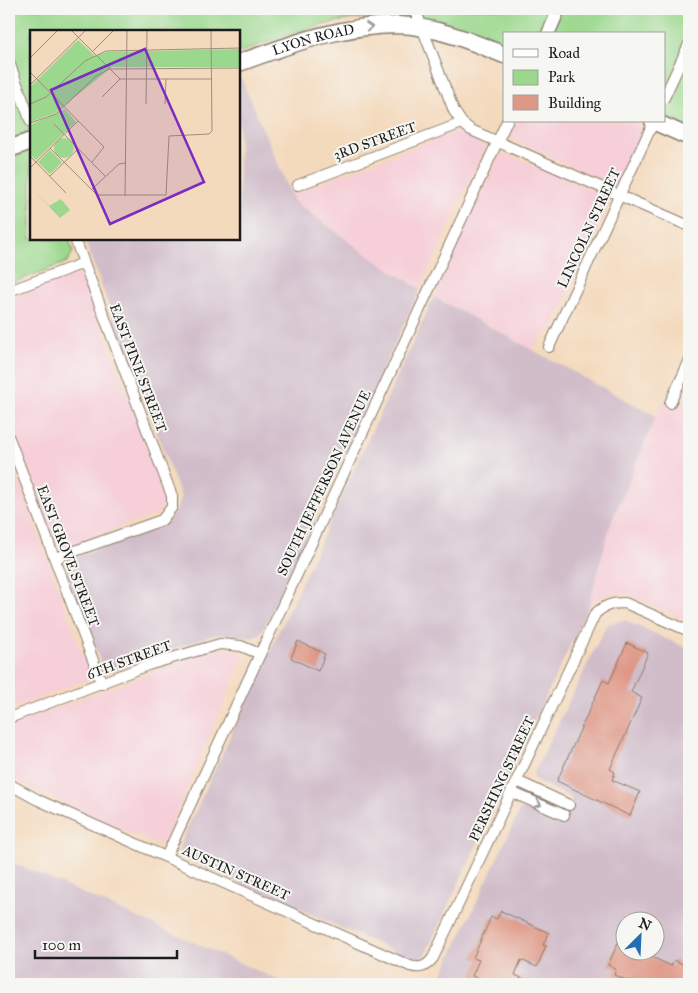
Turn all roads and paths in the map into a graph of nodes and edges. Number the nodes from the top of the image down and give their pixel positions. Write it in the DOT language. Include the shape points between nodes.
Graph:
graph roads {
  1 [pos="415,9"];
  2 [pos="559,9"];
  3 [pos="423,28"];
  4 [pos="549,32"];
  5 [pos="689,44"];
  6 [pos="503,55"];
  7 [pos="9,62"];
  8 [pos="240,63"];
  9 [pos="666,94"];
  10 [pos="30,119"];
  11 [pos="507,122"];
  12 [pos="654,122"];
  13 [pos="656,122"];
  14 [pos="462,123"];
  15 [pos="689,137"];
  16 [pos="30,141"];
  17 [pos="498,142"];
  18 [pos="9,149"];
  19 [pos="298,185"];
  20 [pos="620,195"];
  21 [pos="689,226"];
  22 [pos="75,240"];
  23 [pos="84,263"];
  24 [pos="9,291"];
  25 [pos="549,347"];
  26 [pos="689,362"];
  27 [pos="670,403"];
  28 [pos="9,438"];
  29 [pos="55,558"];
  30 [pos="689,631"];
  31 [pos="260,654"];
  32 [pos="102,684"];
  33 [pos="9,718"];
  34 [pos="516,781"];
  35 [pos="9,784"];
  36 [pos="511,792"];
  37 [pos="569,804"];
  38 [pos="564,815"];
  39 [pos="166,857"];
  40 [pos="424,967"];
  1 -- 3 [label="street"];
  2 -- 4 [label="street"];
  3 -- 6 [label="highway, LYON ROAD" via="455,36"];
  8 -- 3 [label="highway, LYON ROAD, one-way" via="342,30 399,25"];
  3 -- 14 [label="street" via="454,111"];
  5 -- 9 [label="street"];
  7 -- 10 [label="street"];
  11 -- 17 [label="street, SOUTH JEFFERSON AVENUE"];
  12 -- 20 [label="street, LINCOLN STREET"];
  13 -- 15 [label="highway"];
  14 -- 17 [label="street"];
  14 -- 19 [label="street, 3RD STREET"];
  16 -- 18 [label="highway"];
  17 -- 20 [label="street"];
  17 -- 31 [label="street, SOUTH JEFFERSON AVENUE"];
  20 -- 21 [label="street"];
  20 -- 25 [label="street, LINCOLN STREET"];
  22 -- 23 [label="street, EAST PINE STREET"];
  23 -- 24 [label="street"];
  23 -- 29 [label="street, EAST PINE STREET" via="172,496 172,507 162,520"];
  26 -- 27 [label="street"];
  28 -- 29 [label="street, EAST GROVE STREET"];
  29 -- 32 [label="street, EAST GROVE STREET"];
  30 -- 34 [label="street, PERSHING STREET" via="625,603 606,605 595,614"];
  31 -- 32 [label="street, 6TH STREET" via="241,646 220,644 148,665"];
  31 -- 39 [label="street, SOUTH JEFFERSON AVENUE"];
  32 -- 33 [label="street, 6TH STREET"];
  34 -- 36 [label="street, PERSHING STREET"];
  34 -- 37 [label="street"];
  35 -- 39 [label="street, AUSTIN STREET"];
  36 -- 38 [label="street, one-way"];
  36 -- 40 [label="street, PERSHING STREET" via="432,958"];
  39 -- 40 [label="street, AUSTIN STREET" via="410,966"];
}
